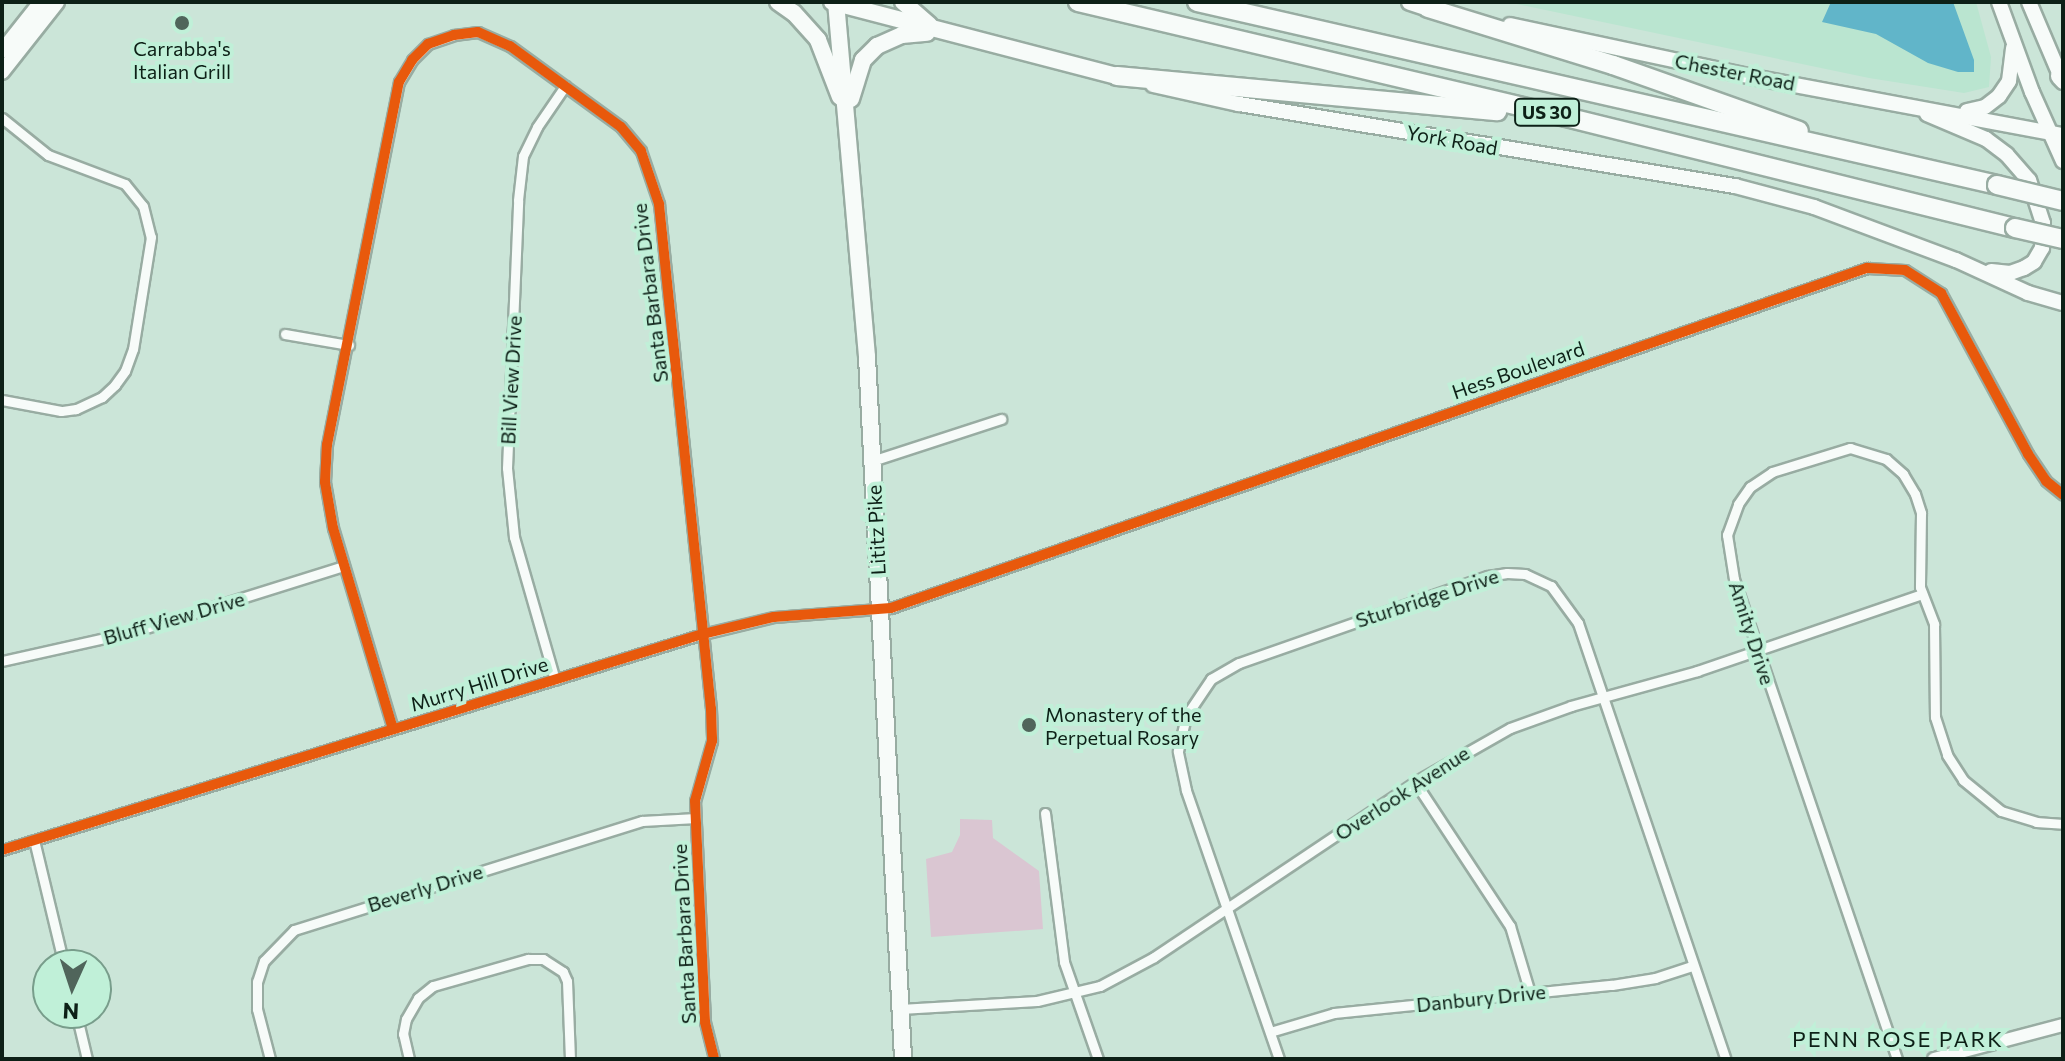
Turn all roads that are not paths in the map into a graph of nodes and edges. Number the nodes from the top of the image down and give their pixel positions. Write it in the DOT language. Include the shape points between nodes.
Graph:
graph roads {
  1 [pos="41,2"];
  2 [pos="57,2"];
  3 [pos="778,2"];
  4 [pos="835,2"];
  5 [pos="903,2"];
  6 [pos="1078,2"];
  7 [pos="1197,2"];
  8 [pos="1999,2"];
  9 [pos="2029,2"];
  10 [pos="1419,5"];
  11 [pos="953,36"];
  12 [pos="2012,36"];
  13 [pos="2,51"];
  14 [pos="2,72"];
  15 [pos="1117,76"];
  16 [pos="2062,79"];
  17 [pos="565,86"];
  18 [pos="1883,99"];
  19 [pos="1958,113"];
  20 [pos="848,117"];
  21 [pos="1566,117"];
  22 [pos="2,118"];
  23 [pos="2056,133"];
  24 [pos="1865,156"];
  25 [pos="2063,161"];
  26 [pos="2063,201"];
  27 [pos="2063,239"];
  28 [pos="1979,270"];
  29 [pos="2063,303"];
  30 [pos="285,334"];
  31 [pos="349,345"];
  32 [pos="2,400"];
  33 [pos="1001,419"];
  34 [pos="872,461"];
  35 [pos="2063,495"];
  36 [pos="344,566"];
  37 [pos="1922,594"];
  38 [pos="880,609"];
  39 [pos="703,634"];
  40 [pos="1759,650"];
  41 [pos="2,661"];
  42 [pos="555,680"];
  43 [pos="1603,697"];
  44 [pos="393,729"];
  45 [pos="1415,782"];
  46 [pos="1045,813"];
  47 [pos="696,818"];
  48 [pos="2063,824"];
  49 [pos="34,840"];
  50 [pos="2,850"];
  51 [pos="1226,908"];
  52 [pos="60,949"];
  53 [pos="1693,966"];
  54 [pos="1074,993"];
  55 [pos="1530,993"];
  56 [pos="900,1009"];
  57 [pos="2063,1025"];
  58 [pos="80,1029"];
  59 [pos="1270,1032"];
  60 [pos="87,1059"];
  61 [pos="270,1059"];
  62 [pos="409,1059"];
  63 [pos="570,1059"];
  64 [pos="714,1059"];
  65 [pos="903,1059"];
  66 [pos="1098,1059"];
  67 [pos="1279,1059"];
  68 [pos="1726,1059"];
  69 [pos="1897,1059"];
  70 [pos="1934,1059"];
  1 -- 13 [label="main road"];
  2 -- 14 [label="main road"];
  3 -- 20 [label="highway" via="818,40"];
  4 -- 11 [label="highway, York Road"];
  4 -- 20 [label="highway, Lititz Pike"];
  5 -- 11 [label="highway" via="928,24"];
  6 -- 21 [label="highway, US 30"];
  7 -- 24 [label="highway, US 30"];
  8 -- 12 [label="main road"];
  9 -- 16 [label="main road"];
  10 -- 18 [label="main road, Chester Road" via="1752,77"];
  10 -- 24 [label="highway" via="1613,65"];
  11 -- 15 [label="highway, York Road"];
  11 -- 20 [label="highway" via="916,33 877,46 856,76"];
  12 -- 19 [label="main road" via="2009,81 1999,96 1985,107"];
  12 -- 23 [label="main road"];
  15 -- 21 [label="highway"];
  15 -- 28 [label="main road, York Road" via="1192,96 1735,186 1814,207"];
  17 -- 31 [label="street, Santa Barbara Drive" via="510,46 478,32 441,38 412,60 396,93"];
  17 -- 39 [label="street, Santa Barbara Drive" via="621,127 641,151 654,182"];
  17 -- 42 [label="street, Bill View Drive" via="523,156 507,468 514,537"];
  18 -- 19 [label="main road, Chester Road"];
  18 -- 28 [label="main road" via="1986,139 2029,180 2043,223 2042,248 2034,262 2010,273"];
  19 -- 23 [label="main road, Chester Road"];
  20 -- 34 [label="highway, Lititz Pike"];
  21 -- 27 [label="highway, US 30, bridge"];
  22 -- 32 [label="street" via="48,155 125,184 143,206 151,237 133,349 115,385 102,397 61,411"];
  23 -- 25 [label="main road"];
  24 -- 26 [label="highway, US 30, bridge"];
  28 -- 29 [label="main road, York Road"];
  30 -- 31 [label="street"];
  31 -- 36 [label="street, Santa Barbara Drive" via="327,445 325,482"];
  33 -- 34 [label="street"];
  34 -- 38 [label="highway, Lititz Pike"];
  35 -- 38 [label="street, Hess Boulevard" via="2035,466 1941,293 1917,274 1877,267"];
  36 -- 41 [label="street, Bluff View Drive" via="124,634"];
  36 -- 44 [label="street, Santa Barbara Drive"];
  37 -- 40 [label="street, Overlook Avenue"];
  37 -- 40 [label="street, Amity Drive" via="1921,513 1903,474 1886,459 1860,449 1813,457 1763,477 1743,496 1730,522 1727,551"];
  37 -- 48 [label="street, Amity Drive" via="1937,645 1935,717 1953,765 1975,792 2001,811"];
  38 -- 39 [label="street, Murry Hill Drive" via="774,617"];
  38 -- 56 [label="highway, Lititz Pike"];
  39 -- 42 [label="street, Murry Hill Drive"];
  39 -- 47 [label="street, Santa Barbara Drive" via="712,734 695,794"];
  40 -- 43 [label="street, Overlook Avenue"];
  40 -- 69 [label="street, Amity Drive"];
  42 -- 44 [label="street, Murry Hill Drive"];
  43 -- 45 [label="street, Overlook Avenue" via="1510,728"];
  43 -- 51 [label="street, Sturbridge Drive" via="1578,623 1564,599 1540,580 1516,573 1488,576 1220,672 1195,698 1180,731 1178,751"];
  43 -- 53 [label="street, Sturbridge Drive"];
  44 -- 49 [label="street, Murry Hill Drive"];
  45 -- 51 [label="street, Overlook Avenue"];
  45 -- 55 [label="street" via="1510,926"];
  46 -- 54 [label="street" via="1058,933"];
  47 -- 61 [label="street, Beverly Drive" via="642,821 294,930 264,961 257,982 257,1009"];
  47 -- 64 [label="street, Santa Barbara Drive" via="705,1022"];
  49 -- 50 [label="street, Murry Hill Drive"];
  49 -- 52 [label="street"];
  51 -- 54 [label="street, Overlook Avenue" via="1123,976"];
  51 -- 59 [label="street, Sturbridge Drive"];
  53 -- 55 [label="street, Danbury Drive" via="1640,981"];
  53 -- 68 [label="street, Sturbridge Drive"];
  54 -- 56 [label="street, Overlook Avenue" via="1003,1004"];
  54 -- 66 [label="street"];
  55 -- 59 [label="street, Danbury Drive" via="1334,1013"];
  56 -- 65 [label="highway, Lititz Pike"];
  57 -- 70 [label="street"];
  58 -- 60 [label="street"];
  59 -- 67 [label="street, Sturbridge Drive"];
  62 -- 63 [label="street" via="403,1034 418,998 433,986 528,959 543,959 567,981"];
}
